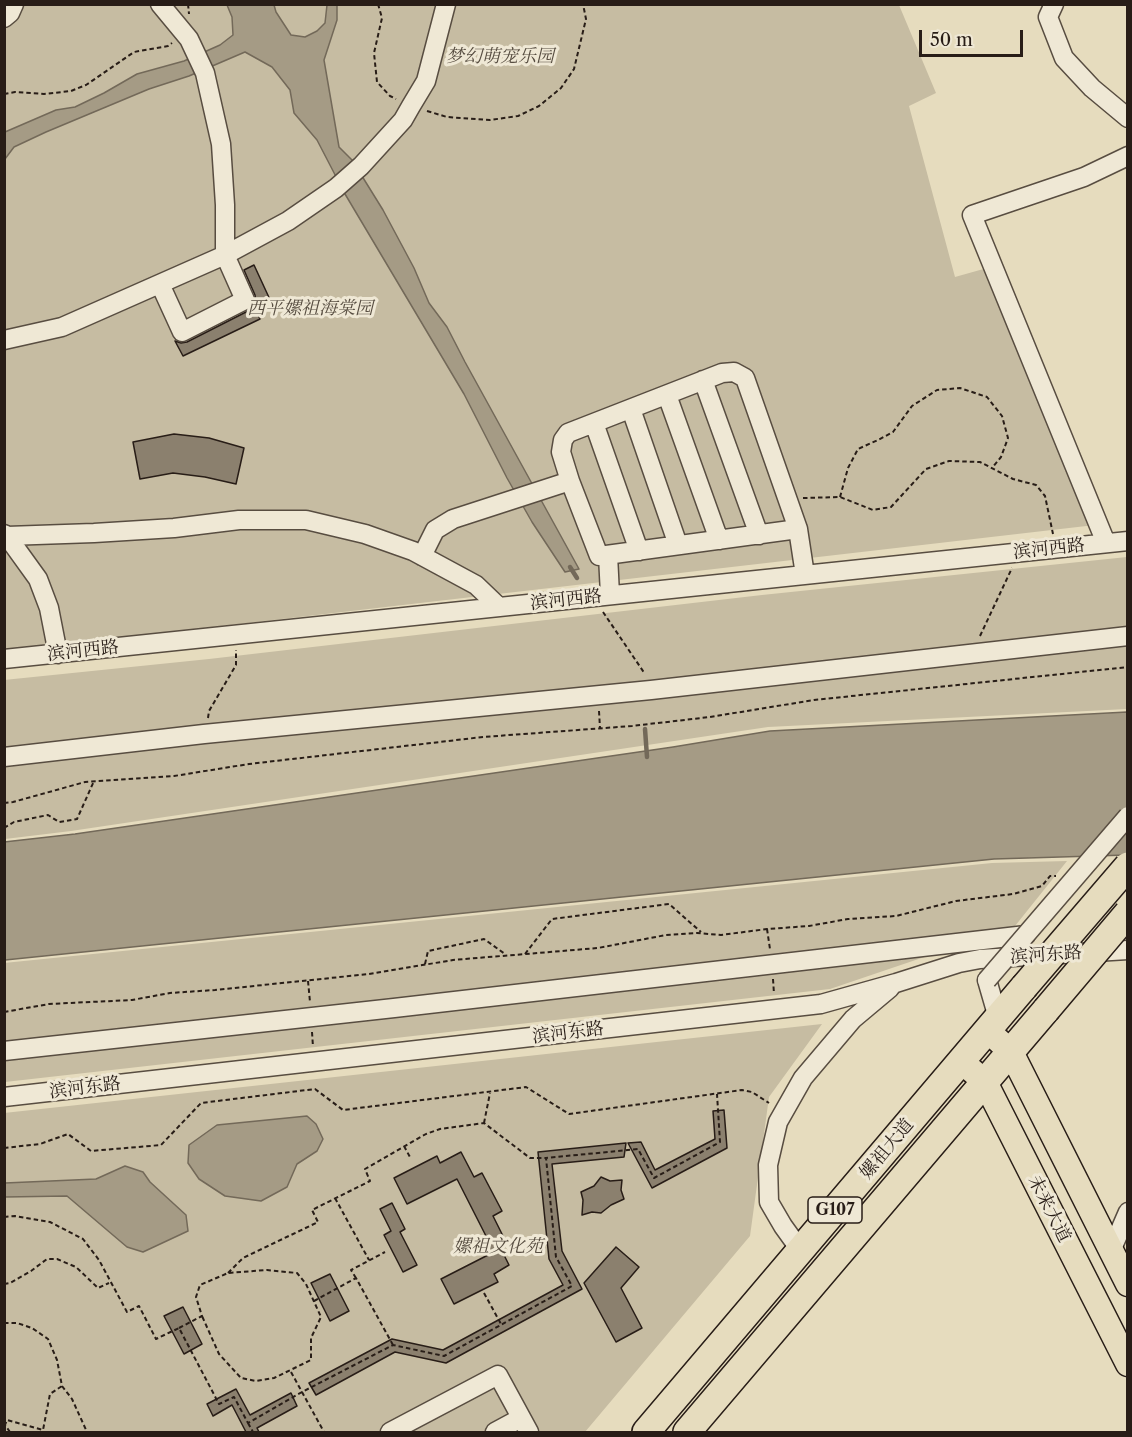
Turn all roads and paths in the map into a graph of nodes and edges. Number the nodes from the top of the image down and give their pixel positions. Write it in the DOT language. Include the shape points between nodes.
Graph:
graph roads {
  1 [pos="14,4"];
  2 [pos="160,4"];
  3 [pos="188,4"];
  4 [pos="378,4"];
  5 [pos="446,4"];
  6 [pos="583,4"];
  7 [pos="1054,4"];
  8 [pos="4,18"];
  9 [pos="183,32"];
  10 [pos="4,94"];
  11 [pos="411,106"];
  12 [pos="1128,118"];
  13 [pos="1128,156"];
  14 [pos="225,255"];
  15 [pos="160,284"];
  16 [pos="4,340"];
  17 [pos="703,380"];
  18 [pos="667,395"];
  19 [pos="631,409"];
  20 [pos="594,423"];
  21 [pos="992,468"];
  22 [pos="570,481"];
  23 [pos="840,497"];
  24 [pos="788,499"];
  25 [pos="798,529"];
  26 [pos="6,535"];
  27 [pos="759,535"];
  28 [pos="719,540"];
  29 [pos="1128,541"];
  30 [pos="1106,543"];
  31 [pos="678,545"];
  32 [pos="1057,549"];
  33 [pos="639,550"];
  34 [pos="1020,552"];
  35 [pos="608,555"];
  36 [pos="422,556"];
  37 [pos="804,575"];
  38 [pos="601,596"];
  39 [pos="499,607"];
  40 [pos="236,635"];
  41 [pos="1128,636"];
  42 [pos="977,652"];
  43 [pos="58,654"];
  44 [pos="4,659"];
  45 [pos="1128,667"];
  46 [pos="651,690"];
  47 [pos="204,734"];
  48 [pos="4,756"];
  49 [pos="94,782"];
  50 [pos="4,803"];
  51 [pos="1128,816"];
  52 [pos="4,828"];
  53 [pos="1128,866"];
  54 [pos="1059,876"];
  55 [pos="1128,913"];
  56 [pos="702,933"];
  57 [pos="1026,935"];
  58 [pos="1128,950"];
  59 [pos="525,954"];
  60 [pos="506,955"];
  61 [pos="425,964"];
  62 [pos="896,983"];
  63 [pos="4,1012"];
  64 [pos="993,1024"];
  65 [pos="4,1052"];
  66 [pos="1011,1052"];
  67 [pos="961,1061"];
  68 [pos="985,1082"];
  69 [pos="490,1092"];
  70 [pos="717,1095"];
  71 [pos="4,1097"];
  72 [pos="783,1113"];
  73 [pos="484,1123"];
  74 [pos="404,1146"];
  75 [pos="4,1148"];
  76 [pos="546,1158"];
  77 [pos="411,1159"];
  78 [pos="335,1198"];
  79 [pos="1128,1212"];
  80 [pos="4,1216"];
  81 [pos="385,1251"];
  82 [pos="801,1251"];
  83 [pos="1111,1251"];
  84 [pos="369,1260"];
  85 [pos="228,1273"];
  86 [pos="356,1278"];
  87 [pos="111,1282"];
  88 [pos="4,1284"];
  89 [pos="1128,1284"];
  90 [pos="484,1293"];
  91 [pos="314,1301"];
  92 [pos="202,1316"];
  93 [pos="4,1323"];
  94 [pos="501,1324"];
  95 [pos="178,1328"];
  96 [pos="393,1345"];
  97 [pos="1128,1364"];
  98 [pos="290,1371"];
  99 [pos="62,1386"];
  100 [pos="302,1392"];
  101 [pos="248,1423"];
  102 [pos="525,1425"];
  103 [pos="10,1432"];
  104 [pos="87,1432"];
  105 [pos="253,1432"];
  106 [pos="324,1432"];
  107 [pos="390,1432"];
  108 [pos="495,1432"];
  109 [pos="646,1432"];
  110 [pos="687,1432"];
  1 -- 8 [label="street"];
  2 -- 9 [label="street"];
  3 -- 9 [label="path" via="189,19"];
  4 -- 11 [label="path" via="382,18 374,53 377,82 390,96"];
  5 -- 11 [label="street" via="426,81"];
  6 -- 11 [label="path" via="586,19 574,69 561,88 539,106 518,116 490,120 447,117"];
  7 -- 12 [label="street" via="1048,17 1064,58"];
  9 -- 10 [label="path" via="168,46 134,52 71,91"];
  9 -- 14 [label="street" via="205,73 221,144"];
  11 -- 14 [label="street" via="361,166 336,188 288,221"];
  13 -- 30 [label="street" via="1084,177 972,215"];
  14 -- 15 [label="street"];
  14 -- 15 [label="street" via="245,300 182,332"];
  15 -- 16 [label="street" via="62,327"];
  17 -- 18 [label="street"];
  17 -- 24 [label="street" via="734,372 744,378"];
  17 -- 27 [label="street"];
  18 -- 19 [label="street"];
  18 -- 28 [label="street"];
  19 -- 20 [label="street"];
  19 -- 31 [label="street"];
  20 -- 22 [label="street" via="568,433 563,440 561,452"];
  20 -- 33 [label="street"];
  21 -- 23 [label="path" via="980,462 949,461 926,469 891,507 873,510"];
  21 -- 23 [label="path" via="1008,438 1002,416 987,397 960,388 937,390 912,406 893,432 858,449"];
  21 -- 32 [label="path" via="1036,485 1045,496"];
  22 -- 35 [label="street" via="598,556"];
  22 -- 36 [label="street" via="453,519 435,530"];
  23 -- 24 [label="path"];
  24 -- 25 [label="street"];
  25 -- 27 [label="street"];
  25 -- 37 [label="street"];
  26 -- 36 [label="street" via="174,528 239,520 306,520 365,534"];
  26 -- 43 [label="street" via="38,579 49,608"];
  27 -- 28 [label="street"];
  28 -- 31 [label="street"];
  29 -- 30 [label="street, 滨河西路"];
  30 -- 32 [label="street, 滨河西路"];
  31 -- 33 [label="street"];
  32 -- 34 [label="street, 滨河西路"];
  33 -- 35 [label="street"];
  34 -- 37 [label="street, 滨河西路"];
  34 -- 42 [label="path" via="979,638"];
  35 -- 38 [label="street"];
  36 -- 39 [label="street" via="476,585"];
  37 -- 38 [label="street, 滨河西路"];
  38 -- 39 [label="street, 滨河西路"];
  38 -- 46 [label="path"];
  39 -- 40 [label="street, 滨河西路"];
  40 -- 43 [label="street, 滨河西路"];
  40 -- 47 [label="path" via="236,665 209,711"];
  41 -- 42 [label="street"];
  42 -- 46 [label="street"];
  43 -- 44 [label="street, 滨河西路"];
  45 -- 49 [label="path" via="814,700 710,717 483,737 174,776"];
  46 -- 47 [label="street"];
  47 -- 48 [label="street"];
  49 -- 50 [label="path"];
  49 -- 52 [label="path" via="77,819 59,822 48,815"];
  51 -- 57 [label="street, bridge"];
  53 -- 64 [label="highway, 嫘祖大道 / G107, bridge"];
  54 -- 56 [label="path" via="1050,876 1042,886 1013,894 956,901 896,916"];
  55 -- 66 [label="highway, 嫘祖大道 / G107, bridge"];
  56 -- 59 [label="path"];
  56 -- 59 [label="path" via="669,904 552,919"];
  57 -- 64 [label="street, bridge" via="987,980"];
  57 -- 65 [label="street"];
  58 -- 62 [label="street, 滨河东路" via="980,959"];
  59 -- 60 [label="path"];
  60 -- 61 [label="path"];
  60 -- 61 [label="path" via="484,939 429,951"];
  61 -- 63 [label="path" via="308,981 132,1000 50,1004"];
  62 -- 71 [label="street, 滨河东路" via="821,1004"];
  62 -- 72 [label="street" via="853,1019 803,1078"];
  64 -- 66 [label="main road, 未来大道"];
  64 -- 67 [label="highway, 嫘祖大道 / G107"];
  66 -- 68 [label="highway, 嫘祖大道 / G107"];
  66 -- 83 [label="main road, 未来大道"];
  67 -- 68 [label="main road, 未来大道"];
  67 -- 82 [label="highway, 嫘祖大道 / G107"];
  68 -- 97 [label="main road, 未来大道"];
  68 -- 110 [label="highway, 嫘祖大道 / G107"];
  69 -- 70 [label="path" via="526,1087 569,1114"];
  69 -- 73 [label="path"];
  69 -- 75 [label="path" via="343,1110 315,1089 201,1102 161,1145 91,1151 68,1134 40,1144"];
  70 -- 72 [label="path" via="752,1092"];
  70 -- 76 [label="path" via="720,1142 654,1178 638,1149"];
  72 -- 82 [label="street" via="768,1165 769,1202"];
  73 -- 74 [label="path" via="440,1129"];
  73 -- 76 [label="path" via="530,1158"];
  74 -- 77 [label="path"];
  74 -- 78 [label="path" via="364,1169 370,1181"];
  76 -- 94 [label="path" via="556,1257 572,1286"];
  78 -- 84 [label="path"];
  78 -- 85 [label="path" via="312,1210 318,1222 243,1258"];
  79 -- 83 [label="street"];
  80 -- 87 [label="path" via="50,1222 83,1239"];
  81 -- 84 [label="path"];
  82 -- 109 [label="highway, 嫘祖大道 / G107"];
  83 -- 89 [label="main road, 未来大道"];
  84 -- 86 [label="path" via="351,1270"];
  85 -- 91 [label="path" via="297,1273"];
  85 -- 92 [label="path" via="200,1285 196,1297"];
  86 -- 91 [label="path"];
  86 -- 96 [label="path"];
  87 -- 88 [label="path" via="98,1288 76,1267 47,1259"];
  87 -- 95 [label="path" via="127,1312 139,1306 156,1339"];
  90 -- 94 [label="path"];
  91 -- 98 [label="path" via="321,1317 311,1338 311,1360"];
  92 -- 95 [label="path"];
  92 -- 98 [label="path" via="219,1354 241,1378 256,1381"];
  93 -- 99 [label="path" via="32,1328 48,1339"];
  94 -- 96 [label="path" via="444,1356"];
  95 -- 101 [label="path" via="219,1404 234,1396"];
  96 -- 100 [label="path"];
  98 -- 100 [label="path"];
  99 -- 103 [label="path" via="50,1394 43,1430 6,1420"];
  99 -- 104 [label="path"];
  100 -- 101 [label="path"];
  100 -- 106 [label="path"];
  101 -- 105 [label="path"];
  102 -- 107 [label="street" via="498,1375"];
  102 -- 108 [label="street"];
}
